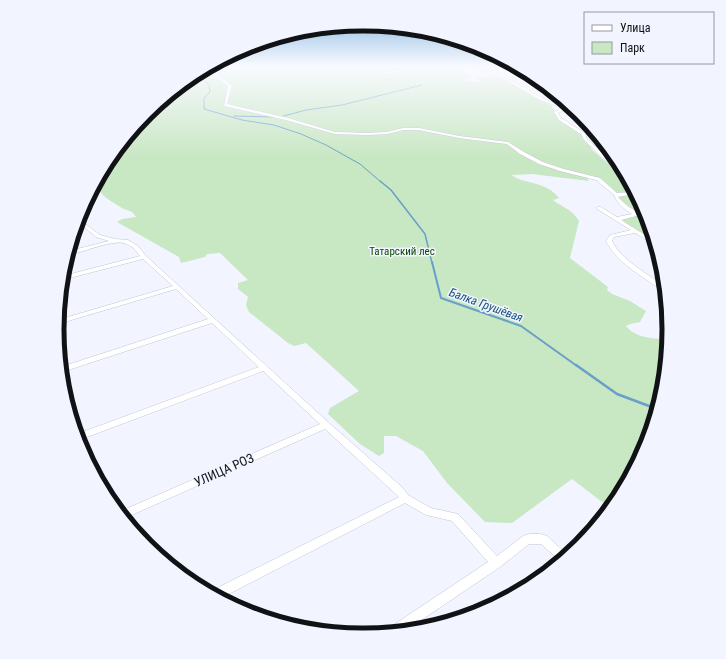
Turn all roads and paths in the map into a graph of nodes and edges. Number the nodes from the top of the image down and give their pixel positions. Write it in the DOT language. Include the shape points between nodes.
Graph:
graph roads {
  1 [pos="227,97"];
  2 [pos="538,97"];
  3 [pos="564,109"];
  4 [pos="565,109"];
  5 [pos="610,162"];
  6 [pos="629,194"];
  7 [pos="616,195"];
  8 [pos="599,208"];
  9 [pos="636,214"];
  10 [pos="616,219"];
  11 [pos="84,224"];
  12 [pos="636,232"];
  13 [pos="647,239"];
  14 [pos="115,241"];
  15 [pos="75,251"];
  16 [pos="144,256"];
  17 [pos="69,276"];
  18 [pos="658,284"];
  19 [pos="177,287"];
  20 [pos="64,320"];
  21 [pos="213,320"];
  22 [pos="67,368"];
  23 [pos="264,368"];
  24 [pos="326,425"];
  25 [pos="84,435"];
  26 [pos="405,498"];
  27 [pos="127,513"];
  28 [pos="560,554"];
  29 [pos="496,563"];
  30 [pos="221,592"];
  31 [pos="404,625"];
  1 -- 7 [label="street" via="225,105 335,133 368,134 419,129 512,144 522,153 541,163 598,179"];
  2 -- 3 [label="street"];
  4 -- 5 [label="street" via="556,112 562,120 584,134 584,139"];
  6 -- 7 [label="street"];
  7 -- 9 [label="street" via="625,207"];
  8 -- 10 [label="street"];
  9 -- 10 [label="street"];
  10 -- 12 [label="street"];
  11 -- 14 [label="street" via="98,236"];
  12 -- 13 [label="street"];
  12 -- 18 [label="street" via="612,236 609,240 610,245"];
  14 -- 15 [label="street"];
  14 -- 16 [label="street" via="132,244"];
  16 -- 17 [label="street"];
  16 -- 19 [label="street"];
  19 -- 20 [label="street"];
  19 -- 21 [label="street"];
  21 -- 22 [label="street"];
  21 -- 23 [label="street"];
  23 -- 24 [label="street"];
  23 -- 25 [label="street"];
  24 -- 26 [label="street"];
  24 -- 27 [label="street, УЛИЦА РОЗ"];
  26 -- 29 [label="street" via="429,512 455,517"];
  26 -- 30 [label="street"];
  28 -- 29 [label="street" via="543,539 527,539"];
  29 -- 31 [label="street"];
}
